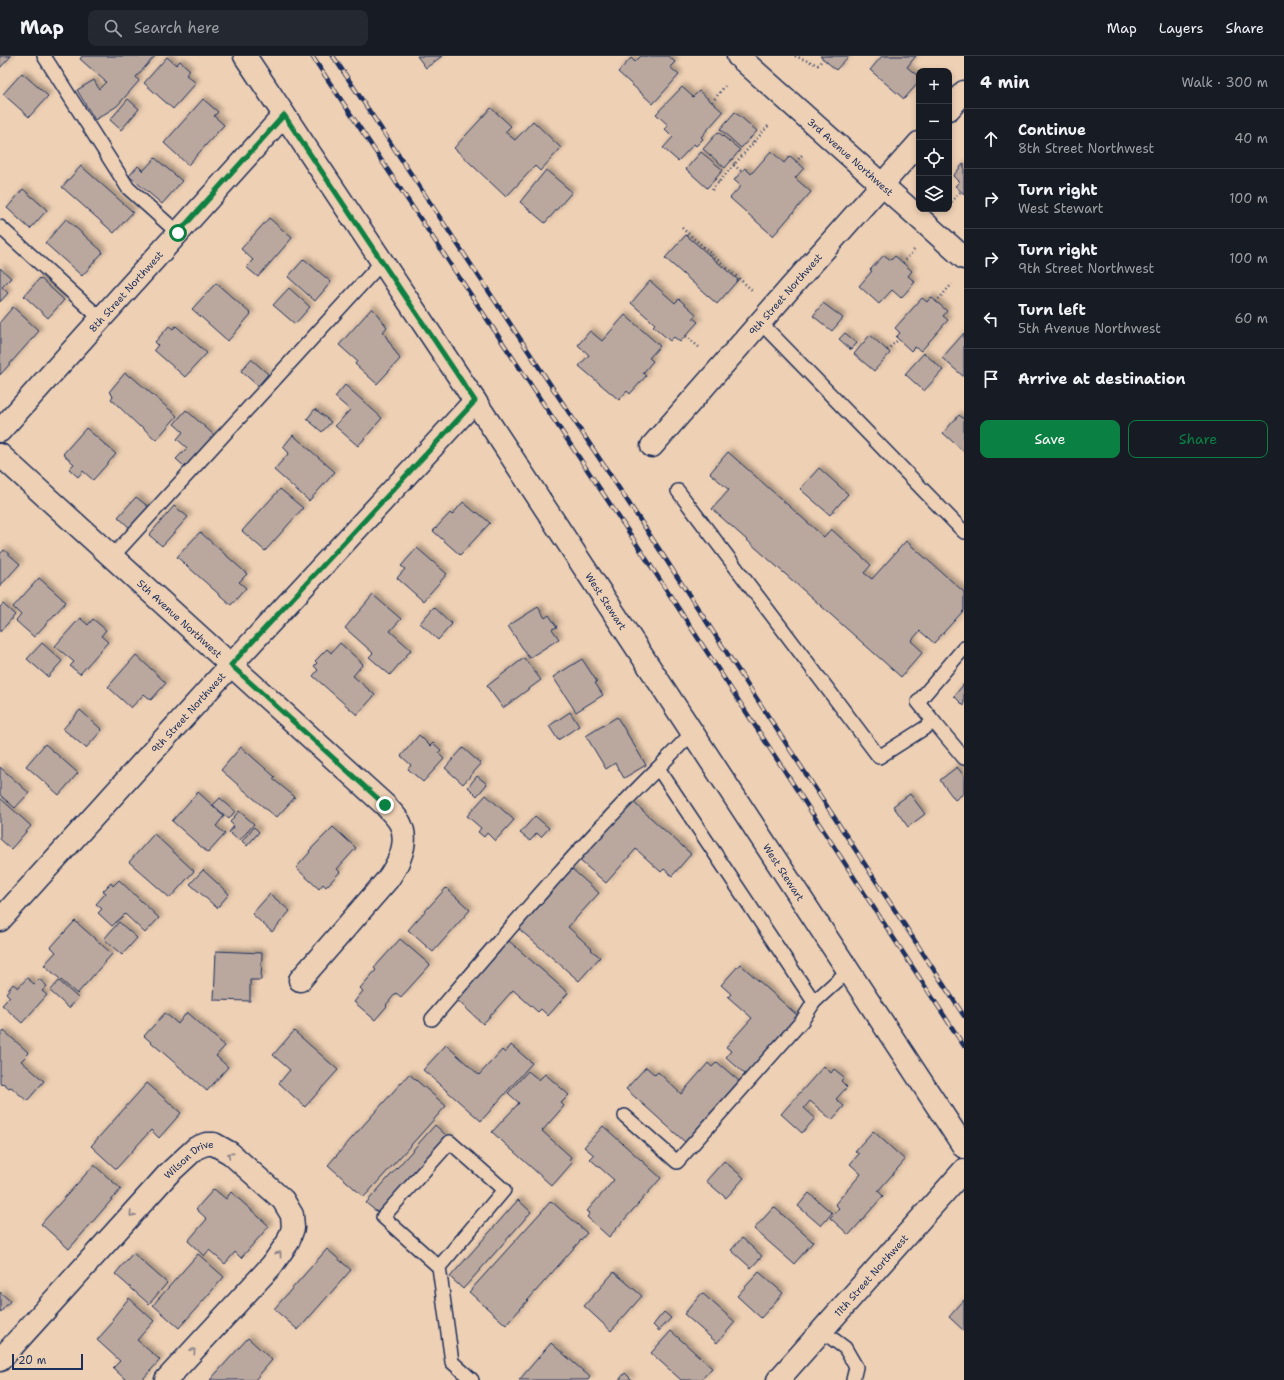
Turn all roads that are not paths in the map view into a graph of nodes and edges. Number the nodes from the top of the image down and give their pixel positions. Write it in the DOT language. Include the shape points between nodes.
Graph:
graph roads {
  1 [pos="44,56"];
  2 [pos="245,56"];
  3 [pos="738,56"];
  4 [pos="964,92"];
  5 [pos="952,106"];
  6 [pos="284,115"];
  7 [pos="916,146"];
  8 [pos="882,185"];
  9 [pos="0,227"];
  10 [pos="178,233"];
  11 [pos="964,258"];
  12 [pos="382,262"];
  13 [pos="100,318"];
  14 [pos="760,322"];
  15 [pos="475,401"];
  16 [pos="0,431"];
  17 [pos="652,446"];
  18 [pos="0,455"];
  19 [pos="678,490"];
  20 [pos="964,532"];
  21 [pos="112,557"];
  22 [pos="964,648"];
  23 [pos="231,665"];
  24 [pos="934,722"];
  25 [pos="692,733"];
  26 [pos="962,750"];
  27 [pos="658,768"];
  28 [pos="0,920"];
  29 [pos="848,971"];
  30 [pos="300,980"];
  31 [pos="814,1002"];
  32 [pos="432,1019"];
  33 [pos="625,1116"];
  34 [pos="964,1147"];
  35 [pos="964,1170"];
  36 [pos="439,1267"];
  37 [pos="822,1331"];
  38 [pos="0,1360"];
  39 [pos="166,1380"];
  40 [pos="472,1380"];
  41 [pos="778,1380"];
  42 [pos="853,1380"];
  1 -- 10 [label="lane" via="128,188"];
  2 -- 6 [label="street, West Stewart"];
  3 -- 8 [label="street, 3rd Avenue Northwest"];
  4 -- 5 [label="street"];
  6 -- 10 [label="street, 8th Street Northwest"];
  6 -- 12 [label="street, West Stewart"];
  7 -- 8 [label="street, 9th Street Northwest"];
  8 -- 11 [label="street, 3rd Avenue Northwest"];
  8 -- 14 [label="street, 9th Street Northwest"];
  9 -- 13 [label="lane"];
  10 -- 13 [label="street, 8th Street Northwest"];
  12 -- 15 [label="street, West Stewart"];
  12 -- 21 [label="lane"];
  13 -- 16 [label="street, 8th Street Northwest"];
  14 -- 17 [label="street, 9th Street Northwest"];
  14 -- 20 [label="lane"];
  15 -- 23 [label="street, 9th Street Northwest"];
  15 -- 25 [label="street, West Stewart"];
  18 -- 21 [label="street, 5th Avenue Northwest"];
  19 -- 24 [label="lane" via="879,757"];
  21 -- 23 [label="street, 5th Avenue Northwest"];
  22 -- 24 [label="lane" via="918,702"];
  23 -- 28 [label="street, 9th Street Northwest"];
  23 -- 30 [label="street, 5th Avenue Northwest" via="385,805 400,824 404,837 402,853 388,879"];
  24 -- 26 [label="lane"];
  25 -- 27 [label="lane"];
  25 -- 29 [label="street, West Stewart"];
  27 -- 31 [label="lane"];
  27 -- 32 [label="lane" via="553,878"];
  29 -- 31 [label="lane"];
  29 -- 34 [label="street, West Stewart"];
  31 -- 33 [label="lane" via="802,1020 677,1162"];
  35 -- 37 [label="street, 11th Street Northwest"];
  36 -- 36 [label="lane" via="504,1190 450,1142 384,1217"];
  36 -- 40 [label="lane" via="452,1362"];
  37 -- 41 [label="street, 11th Street Northwest"];
  37 -- 42 [label="lane" via="845,1348 856,1367"];
  39 -- 38 [label="street, Wilson Drive, one-way" via="272,1265 288,1242 293,1228 292,1215 283,1200 230,1153 214,1144 196,1148 168,1174"];
}
